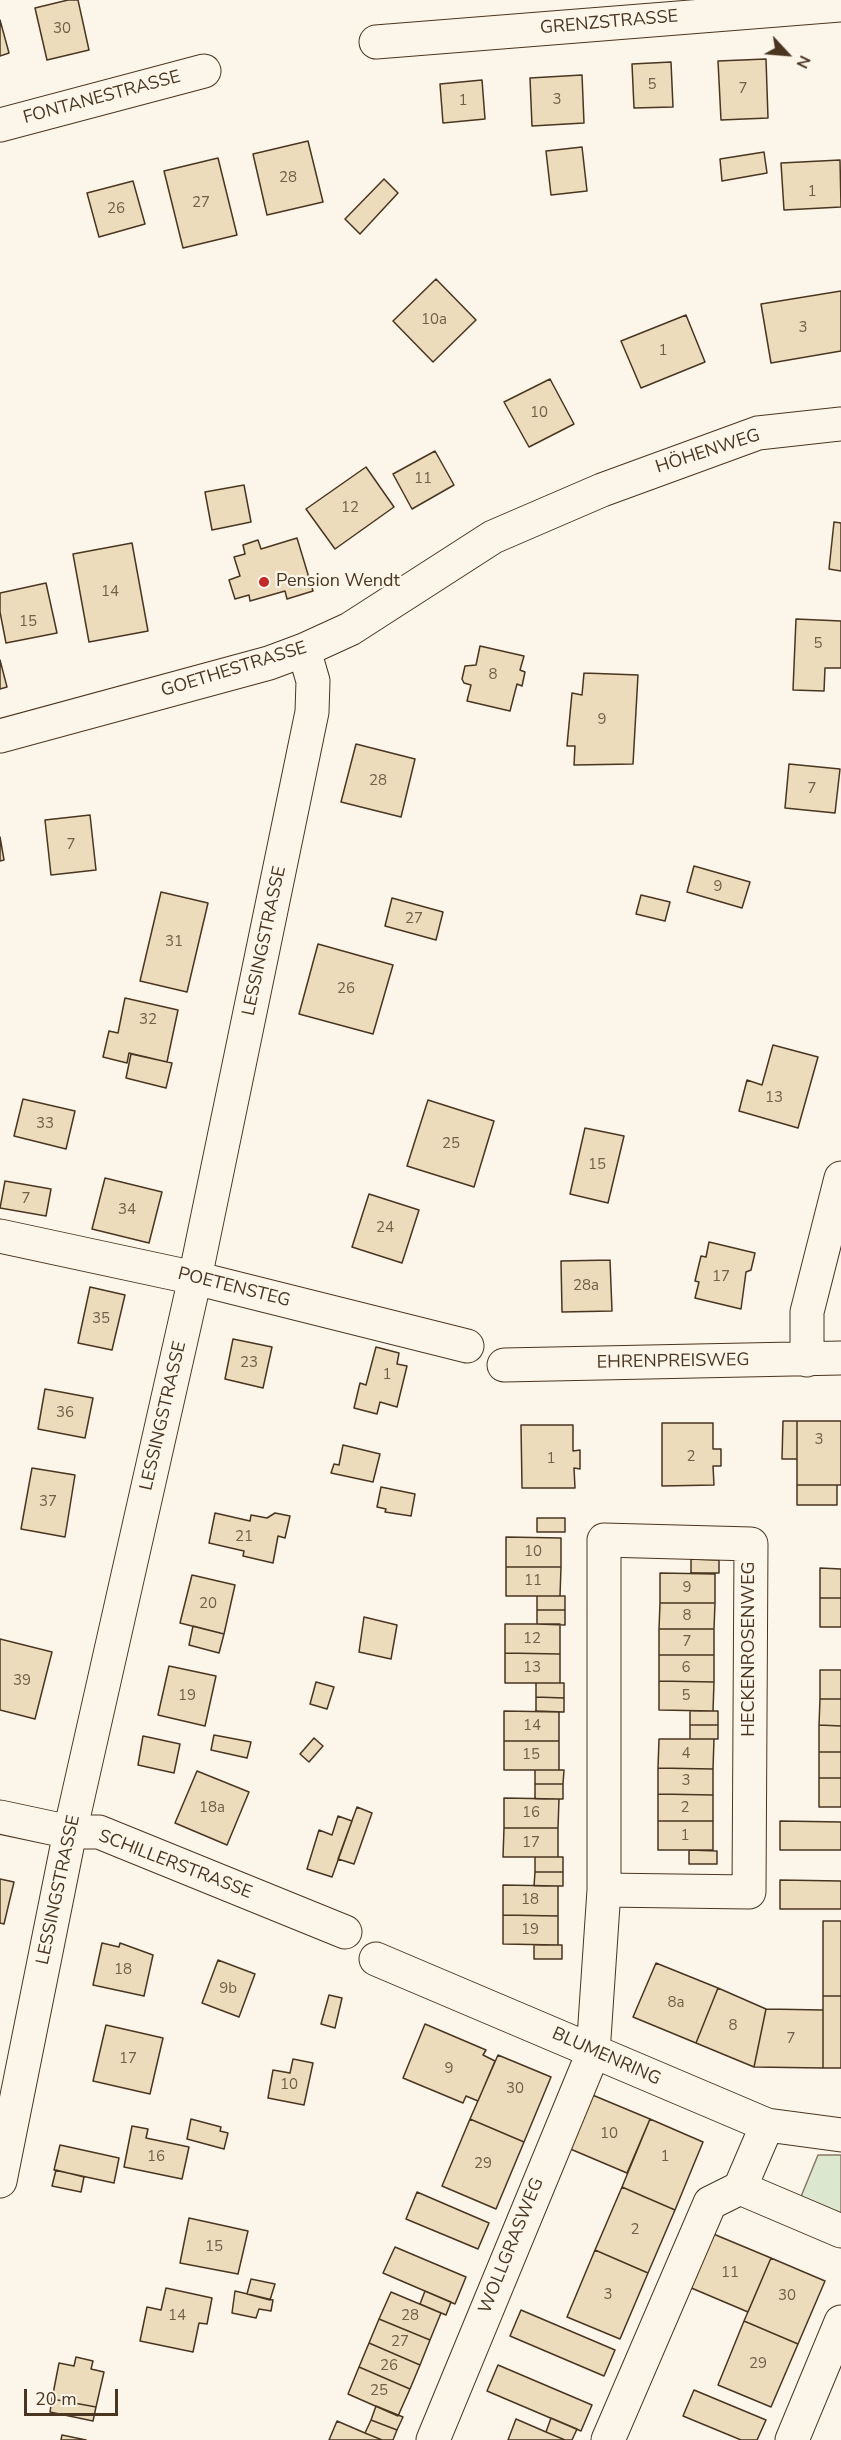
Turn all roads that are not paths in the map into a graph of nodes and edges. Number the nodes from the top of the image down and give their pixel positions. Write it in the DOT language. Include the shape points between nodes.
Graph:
graph roads {
  1 [pos="841,5"];
  2 [pos="376,42"];
  3 [pos="204,71"];
  4 [pos="0,125"];
  5 [pos="841,424"];
  6 [pos="646,473"];
  7 [pos="304,650"];
  8 [pos="0,736"];
  9 [pos="841,1178"];
  10 [pos="0,1236"];
  11 [pos="195,1278"];
  12 [pos="466,1346"];
  13 [pos="841,1358"];
  14 [pos="807,1359"];
  15 [pos="504,1365"];
  16 [pos="0,1817"];
  17 [pos="70,1832"];
  18 [pos="604,1890"];
  19 [pos="345,1932"];
  20 [pos="376,1959"];
  21 [pos="593,2053"];
  22 [pos="767,2125"];
  23 [pos="841,2135"];
  24 [pos="0,2181"];
  25 [pos="740,2188"];
  26 [pos="841,2231"];
  27 [pos="841,2322"];
  28 [pos="433,2440"];
  29 [pos="608,2440"];
  30 [pos="792,2440"];
  1 -- 2 [label="street, GRENZSTRASSE"];
  3 -- 4 [label="street, FONTANESTRASSE"];
  5 -- 6 [label="street, HÖHENWEG" via="758,433"];
  6 -- 7 [label="street, GOETHESTRASSE" via="493,537 350,629"];
  7 -- 8 [label="street, GOETHESTRASSE"];
  7 -- 11 [label="street, LESSINGSTRASSE" via="313,681 312,712"];
  9 -- 14 [label="street" via="807,1312"];
  10 -- 11 [label="street, POETENSTEG"];
  11 -- 12 [label="street, POETENSTEG"];
  11 -- 17 [label="street, LESSINGSTRASSE"];
  13 -- 14 [label="street, EHRENPREISWEG"];
  14 -- 15 [label="street, EHRENPREISWEG"];
  16 -- 17 [label="street, SCHILLERSTRASSE"];
  17 -- 19 [label="street, SCHILLERSTRASSE" via="99,1832"];
  17 -- 24 [label="street, LESSINGSTRASSE"];
  18 -- 18 [label="street, HECKENROSENWEG" via="748,1892 751,1544 604,1540"];
  18 -- 21 [label="street, HECKENROSENWEG"];
  20 -- 21 [label="street, BLUMENRING" via="559,2035"];
  21 -- 22 [label="street, BLUMENRING"];
  21 -- 28 [label="street, WOLLGRASWEG"];
  22 -- 23 [label="street, BLUMENRING"];
  22 -- 25 [label="street"];
  25 -- 26 [label="street"];
  25 -- 29 [label="street" via="710,2203"];
  27 -- 30 [label="street"];
}
